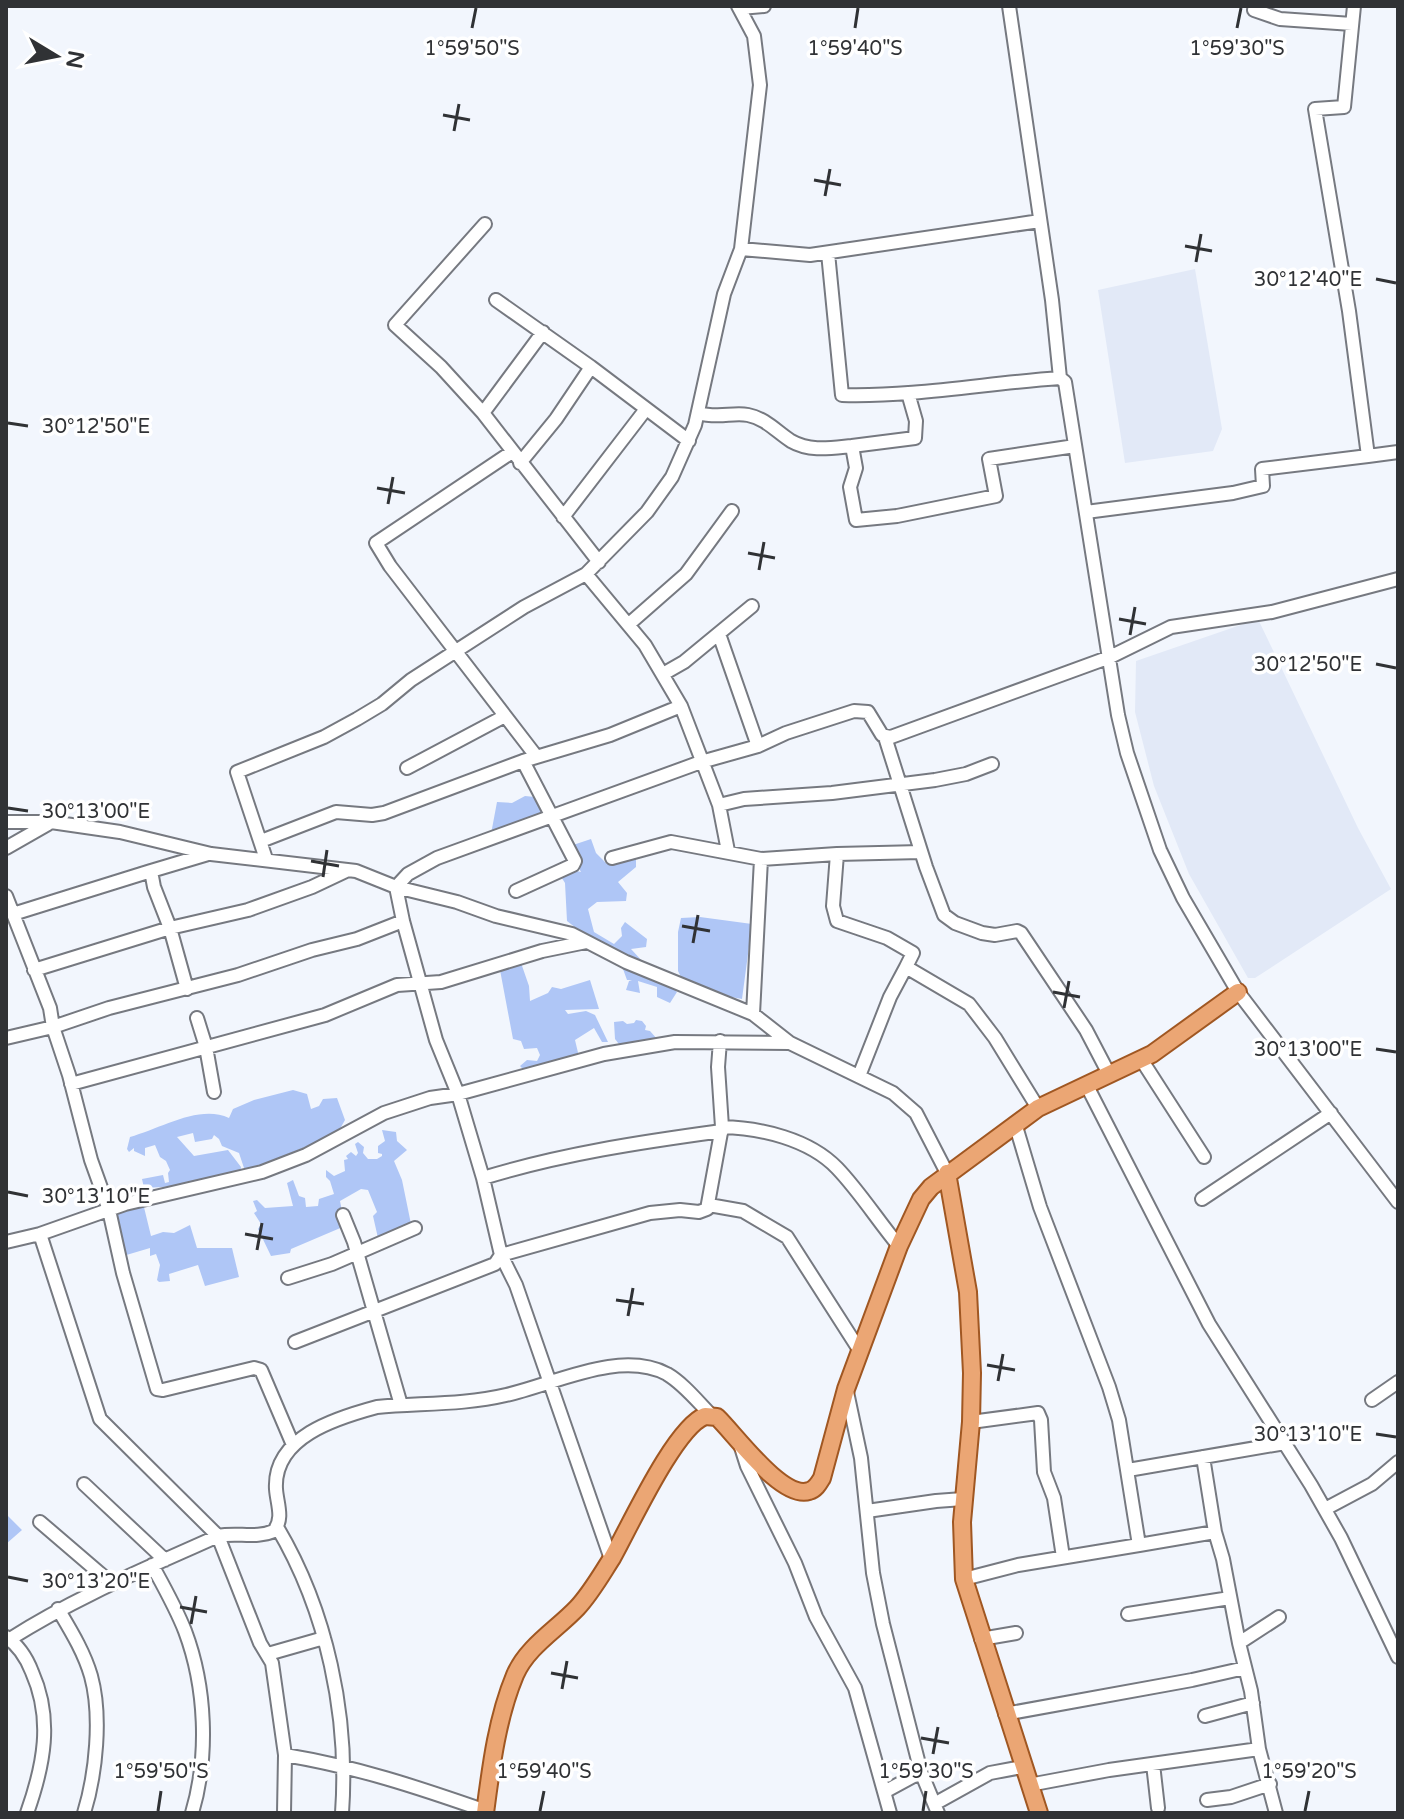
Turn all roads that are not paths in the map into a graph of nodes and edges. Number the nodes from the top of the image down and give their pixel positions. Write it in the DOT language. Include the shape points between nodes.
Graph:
graph roads {
  1 [pos="764,6"];
  2 [pos="1009,6"];
  3 [pos="1354,6"];
  4 [pos="739,7"];
  5 [pos="1254,10"];
  6 [pos="1352,24"];
  7 [pos="1040,221"];
  8 [pos="485,224"];
  9 [pos="741,249"];
  10 [pos="828,253"];
  11 [pos="496,300"];
  12 [pos="543,332"];
  13 [pos="591,367"];
  14 [pos="1060,378"];
  15 [pos="908,393"];
  16 [pos="646,409"];
  17 [pos="483,413"];
  18 [pos="698,413"];
  19 [pos="689,441"];
  20 [pos="852,446"];
  21 [pos="1075,446"];
  22 [pos="1398,452"];
  23 [pos="1368,456"];
  24 [pos="516,458"];
  25 [pos="732,511"];
  26 [pos="1086,512"];
  27 [pos="563,517"];
  28 [pos="599,562"];
  29 [pos="586,574"];
  30 [pos="1398,579"];
  31 [pos="752,606"];
  32 [pos="629,624"];
  33 [pos="719,634"];
  34 [pos="457,650"];
  35 [pos="1110,657"];
  36 [pos="663,674"];
  37 [pos="681,706"];
  38 [pos="505,716"];
  39 [pos="885,737"];
  40 [pos="758,746"];
  41 [pos="536,756"];
  42 [pos="523,761"];
  43 [pos="701,762"];
  44 [pos="992,764"];
  45 [pos="407,768"];
  46 [pos="900,783"];
  47 [pos="719,805"];
  48 [pos="553,816"];
  49 [pos="6,822"];
  50 [pos="51,822"];
  51 [pos="261,841"];
  52 [pos="6,848"];
  53 [pos="728,851"];
  54 [pos="921,852"];
  55 [pos="211,854"];
  56 [pos="837,854"];
  57 [pos="612,858"];
  58 [pos="266,859"];
  59 [pos="761,859"];
  60 [pos="348,870"];
  61 [pos="151,871"];
  62 [pos="396,887"];
  63 [pos="516,891"];
  64 [pos="6,896"];
  65 [pos="13,914"];
  66 [pos="403,921"];
  67 [pos="170,928"];
  68 [pos="20,931"];
  69 [pos="6,938"];
  70 [pos="587,941"];
  71 [pos="906,967"];
  72 [pos="34,970"];
  73 [pos="421,982"];
  74 [pos="187,989"];
  75 [pos="1238,992"];
  76 [pos="753,1014"];
  77 [pos="197,1018"];
  78 [pos="53,1027"];
  79 [pos="6,1038"];
  80 [pos="720,1041"];
  81 [pos="790,1043"];
  82 [pos="206,1047"];
  83 [pos="1141,1059"];
  84 [pos="1109,1074"];
  85 [pos="859,1076"];
  86 [pos="71,1084"];
  87 [pos="1086,1084"];
  88 [pos="214,1092"];
  89 [pos="458,1094"];
  90 [pos="1038,1108"];
  91 [pos="1331,1113"];
  92 [pos="1015,1123"];
  93 [pos="722,1129"];
  94 [pos="1204,1157"];
  95 [pos="947,1173"];
  96 [pos="483,1178"];
  97 [pos="1202,1199"];
  98 [pos="1398,1202"];
  99 [pos="709,1205"];
  100 [pos="109,1210"];
  101 [pos="343,1215"];
  102 [pos="415,1228"];
  103 [pos="40,1234"];
  104 [pos="6,1242"];
  105 [pos="899,1246"];
  106 [pos="358,1253"];
  107 [pos="501,1255"];
  108 [pos="288,1278"];
  109 [pos="373,1313"];
  110 [pos="295,1342"];
  111 [pos="860,1351"];
  112 [pos="550,1381"];
  113 [pos="1398,1382"];
  114 [pos="846,1389"];
  115 [pos="1372,1400"];
  116 [pos="401,1405"];
  117 [pos="712,1416"];
  118 [pos="971,1422"];
  119 [pos="1285,1443"];
  120 [pos="740,1444"];
  121 [pos="293,1445"];
  122 [pos="1203,1457"];
  123 [pos="1398,1462"];
  124 [pos="1128,1470"];
  125 [pos="84,1484"];
  126 [pos="963,1499"];
  127 [pos="1325,1509"];
  128 [pos="867,1511"];
  129 [pos="40,1522"];
  130 [pos="277,1527"];
  131 [pos="1215,1532"];
  132 [pos="218,1536"];
  133 [pos="1139,1545"];
  134 [pos="1063,1557"];
  135 [pos="611,1559"];
  136 [pos="165,1560"];
  137 [pos="152,1565"];
  138 [pos="964,1579"];
  139 [pos="110,1582"];
  140 [pos="1230,1598"];
  141 [pos="58,1609"];
  142 [pos="1128,1614"];
  143 [pos="1279,1617"];
  144 [pos="1016,1633"];
  145 [pos="8,1638"];
  146 [pos="324,1638"];
  147 [pos="981,1639"];
  148 [pos="1239,1643"];
  149 [pos="268,1654"];
  150 [pos="1398,1657"];
  151 [pos="1245,1668"];
  152 [pos="1253,1703"];
  153 [pos="1005,1714"];
  154 [pos="1205,1716"];
  155 [pos="1259,1749"];
  156 [pos="285,1755"];
  157 [pos="1153,1764"];
  158 [pos="343,1765"];
  159 [pos="1022,1767"];
  160 [pos="921,1772"];
  161 [pos="1270,1784"];
  162 [pos="1029,1785"];
  163 [pos="886,1791"];
  164 [pos="1207,1800"];
  165 [pos="937,1808"];
  166 [pos="1158,1808"];
  167 [pos="486,1812"];
  168 [pos="27,1813"];
  169 [pos="84,1813"];
  170 [pos="192,1813"];
  171 [pos="284,1813"];
  172 [pos="342,1813"];
  173 [pos="890,1813"];
  174 [pos="1039,1813"];
  175 [pos="1276,1813"];
  1 -- 4 [label="street"];
  2 -- 7 [label="street"];
  3 -- 6 [label="street"];
  4 -- 9 [label="street" via="754,36 760,85"];
  5 -- 6 [label="street" via="1280,19"];
  6 -- 23 [label="street" via="1344,107 1315,109"];
  7 -- 10 [label="street"];
  7 -- 14 [label="street"];
  8 -- 17 [label="street" via="395,325"];
  9 -- 10 [label="street"];
  9 -- 18 [label="street" via="724,294"];
  10 -- 15 [label="street" via="842,395"];
  11 -- 12 [label="street"];
  12 -- 13 [label="street"];
  12 -- 17 [label="street"];
  13 -- 16 [label="street"];
  13 -- 24 [label="street" via="556,419"];
  14 -- 15 [label="street"];
  14 -- 21 [label="street" via="1065,382"];
  15 -- 20 [label="street" via="915,438"];
  16 -- 19 [label="street"];
  16 -- 27 [label="street"];
  17 -- 24 [label="street"];
  18 -- 19 [label="street"];
  18 -- 20 [label="street" via="714,418 748,415 813,449"];
  19 -- 28 [label="street" via="647,512"];
  20 -- 21 [label="street" via="856,468 850,487 856,520 996,496 989,459"];
  21 -- 26 [label="street"];
  22 -- 23 [label="street"];
  23 -- 26 [label="street" via="1262,469 1263,486 1233,493"];
  24 -- 27 [label="street"];
  24 -- 34 [label="street" via="376,543"];
  25 -- 32 [label="street" via="686,574"];
  26 -- 35 [label="street"];
  27 -- 28 [label="street"];
  28 -- 29 [label="street"];
  29 -- 32 [label="street"];
  29 -- 34 [label="street"];
  30 -- 35 [label="street" via="1272,612 1171,627"];
  31 -- 33 [label="street"];
  32 -- 36 [label="street"];
  33 -- 36 [label="street"];
  33 -- 40 [label="street"];
  34 -- 38 [label="street"];
  34 -- 51 [label="street" via="357,719 237,772"];
  35 -- 39 [label="street"];
  35 -- 75 [label="street" via="1127,753 1160,850"];
  36 -- 37 [label="street"];
  37 -- 41 [label="street" via="610,735"];
  37 -- 43 [label="street"];
  38 -- 41 [label="street"];
  38 -- 45 [label="street"];
  39 -- 40 [label="street" via="868,712 860,710"];
  39 -- 46 [label="street"];
  40 -- 43 [label="street"];
  41 -- 42 [label="street"];
  42 -- 48 [label="street"];
  42 -- 51 [label="street" via="384,813 336,812"];
  43 -- 47 [label="street"];
  43 -- 48 [label="street"];
  44 -- 46 [label="street" via="966,774"];
  46 -- 47 [label="street"];
  46 -- 54 [label="street"];
  47 -- 53 [label="street"];
  48 -- 62 [label="street" via="437,858"];
  48 -- 63 [label="street" via="575,861"];
  49 -- 50 [label="street"];
  50 -- 52 [label="street"];
  50 -- 55 [label="street"];
  51 -- 58 [label="street"];
  53 -- 57 [label="street" via="671,842"];
  53 -- 59 [label="street"];
  54 -- 56 [label="street"];
  54 -- 84 [label="street" via="940,908 950,919 982,933 1021,933"];
  55 -- 58 [label="street"];
  55 -- 61 [label="street"];
  56 -- 59 [label="street"];
  56 -- 71 [label="street" via="837,921 913,953"];
  58 -- 60 [label="street"];
  59 -- 76 [label="street"];
  60 -- 62 [label="street"];
  60 -- 67 [label="street" via="248,910"];
  61 -- 65 [label="street"];
  61 -- 67 [label="street"];
  62 -- 66 [label="street"];
  62 -- 70 [label="street"];
  64 -- 65 [label="street"];
  65 -- 68 [label="street"];
  66 -- 73 [label="street"];
  66 -- 74 [label="street"];
  67 -- 72 [label="street"];
  67 -- 74 [label="street"];
  68 -- 69 [label="street"];
  68 -- 72 [label="street"];
  70 -- 73 [label="street" via="441,982"];
  70 -- 76 [label="street"];
  71 -- 85 [label="street"];
  71 -- 90 [label="street" via="969,1004"];
  72 -- 78 [label="street"];
  73 -- 82 [label="street" via="397,985 325,1015"];
  73 -- 89 [label="street"];
  74 -- 78 [label="street"];
  75 -- 83 [label="main road"];
  75 -- 91 [label="street"];
  76 -- 81 [label="street"];
  77 -- 82 [label="street"];
  78 -- 79 [label="street"];
  78 -- 86 [label="street"];
  80 -- 81 [label="street"];
  80 -- 89 [label="street" via="675,1042 604,1054"];
  80 -- 93 [label="street"];
  81 -- 85 [label="street"];
  82 -- 86 [label="street"];
  82 -- 88 [label="street"];
  83 -- 84 [label="main road"];
  83 -- 94 [label="street"];
  84 -- 87 [label="main road"];
  85 -- 95 [label="street" via="893,1093 916,1113"];
  86 -- 100 [label="street"];
  87 -- 90 [label="main road"];
  87 -- 119 [label="street" via="1209,1324"];
  89 -- 96 [label="street"];
  89 -- 100 [label="street" via="384,1113 262,1172"];
  90 -- 92 [label="main road"];
  91 -- 97 [label="street"];
  91 -- 98 [label="street"];
  92 -- 95 [label="main road"];
  92 -- 124 [label="street" via="1040,1207 1109,1387"];
  93 -- 96 [label="street" via="521,1166"];
  93 -- 99 [label="street"];
  93 -- 105 [label="street" via="780,1137 816,1152 836,1167"];
  95 -- 105 [label="main road" via="921,1199"];
  95 -- 118 [label="main road" via="968,1292"];
  96 -- 107 [label="street"];
  99 -- 107 [label="street" via="702,1212 650,1213"];
  99 -- 111 [label="street" via="743,1211 787,1237"];
  100 -- 103 [label="street"];
  100 -- 121 [label="street" via="157,1389 261,1370"];
  101 -- 106 [label="street"];
  102 -- 106 [label="street"];
  103 -- 104 [label="street"];
  103 -- 132 [label="street" via="100,1419"];
  105 -- 111 [label="main road"];
  106 -- 108 [label="street"];
  106 -- 109 [label="street"];
  107 -- 109 [label="street" via="495,1264"];
  107 -- 112 [label="street"];
  109 -- 110 [label="street"];
  109 -- 116 [label="street"];
  111 -- 114 [label="main road"];
  112 -- 116 [label="street" via="506,1395"];
  112 -- 117 [label="street" via="604,1368 656,1370 677,1381"];
  112 -- 135 [label="street"];
  113 -- 115 [label="street"];
  114 -- 120 [label="main road" via="822,1478 810,1491 785,1485"];
  114 -- 128 [label="street"];
  116 -- 121 [label="street" via="341,1418"];
  117 -- 120 [label="main road"];
  117 -- 135 [label="main road" via="700,1418 674,1446"];
  118 -- 126 [label="main road"];
  118 -- 134 [label="street" via="1038,1413 1044,1472 1054,1498"];
  119 -- 122 [label="street"];
  119 -- 127 [label="street"];
  120 -- 163 [label="street" via="816,1617 855,1688"];
  121 -- 130 [label="street" via="276,1473"];
  122 -- 124 [label="street"];
  122 -- 131 [label="street"];
  123 -- 127 [label="street" via="1372,1484"];
  124 -- 133 [label="street"];
  125 -- 136 [label="street"];
  126 -- 128 [label="street"];
  126 -- 138 [label="main road"];
  127 -- 150 [label="street"];
  128 -- 160 [label="street" via="883,1624"];
  129 -- 139 [label="street"];
  130 -- 132 [label="street" via="269,1534"];
  130 -- 146 [label="street"];
  131 -- 133 [label="street"];
  131 -- 140 [label="street"];
  132 -- 136 [label="street"];
  132 -- 149 [label="street"];
  133 -- 134 [label="street"];
  134 -- 138 [label="street"];
  135 -- 167 [label="main road" via="577,1608 522,1661 502,1718"];
  136 -- 137 [label="street"];
  137 -- 139 [label="street"];
  137 -- 170 [label="street" via="186,1634 198,1685 202,1760"];
  138 -- 147 [label="main road"];
  139 -- 141 [label="street"];
  140 -- 142 [label="street"];
  140 -- 148 [label="street"];
  141 -- 145 [label="street"];
  141 -- 169 [label="street" via="92,1679 94,1765"];
  143 -- 148 [label="street"];
  144 -- 147 [label="street"];
  145 -- 168 [label="street" via="30,1666 45,1706 41,1761"];
  146 -- 149 [label="street"];
  146 -- 158 [label="street" via="335,1674"];
  147 -- 153 [label="main road"];
  148 -- 151 [label="street"];
  149 -- 156 [label="street"];
  151 -- 152 [label="street"];
  151 -- 153 [label="street"];
  152 -- 154 [label="street"];
  152 -- 155 [label="street"];
  153 -- 159 [label="main road"];
  155 -- 157 [label="street"];
  155 -- 161 [label="street"];
  156 -- 158 [label="street"];
  156 -- 171 [label="street"];
  157 -- 162 [label="street"];
  157 -- 166 [label="street"];
  158 -- 167 [label="street"];
  158 -- 172 [label="street"];
  159 -- 162 [label="main road"];
  159 -- 165 [label="street" via="990,1773"];
  160 -- 163 [label="street"];
  160 -- 165 [label="street"];
  161 -- 164 [label="street"];
  161 -- 175 [label="street"];
  162 -- 174 [label="main road"];
  163 -- 173 [label="street"];
}
